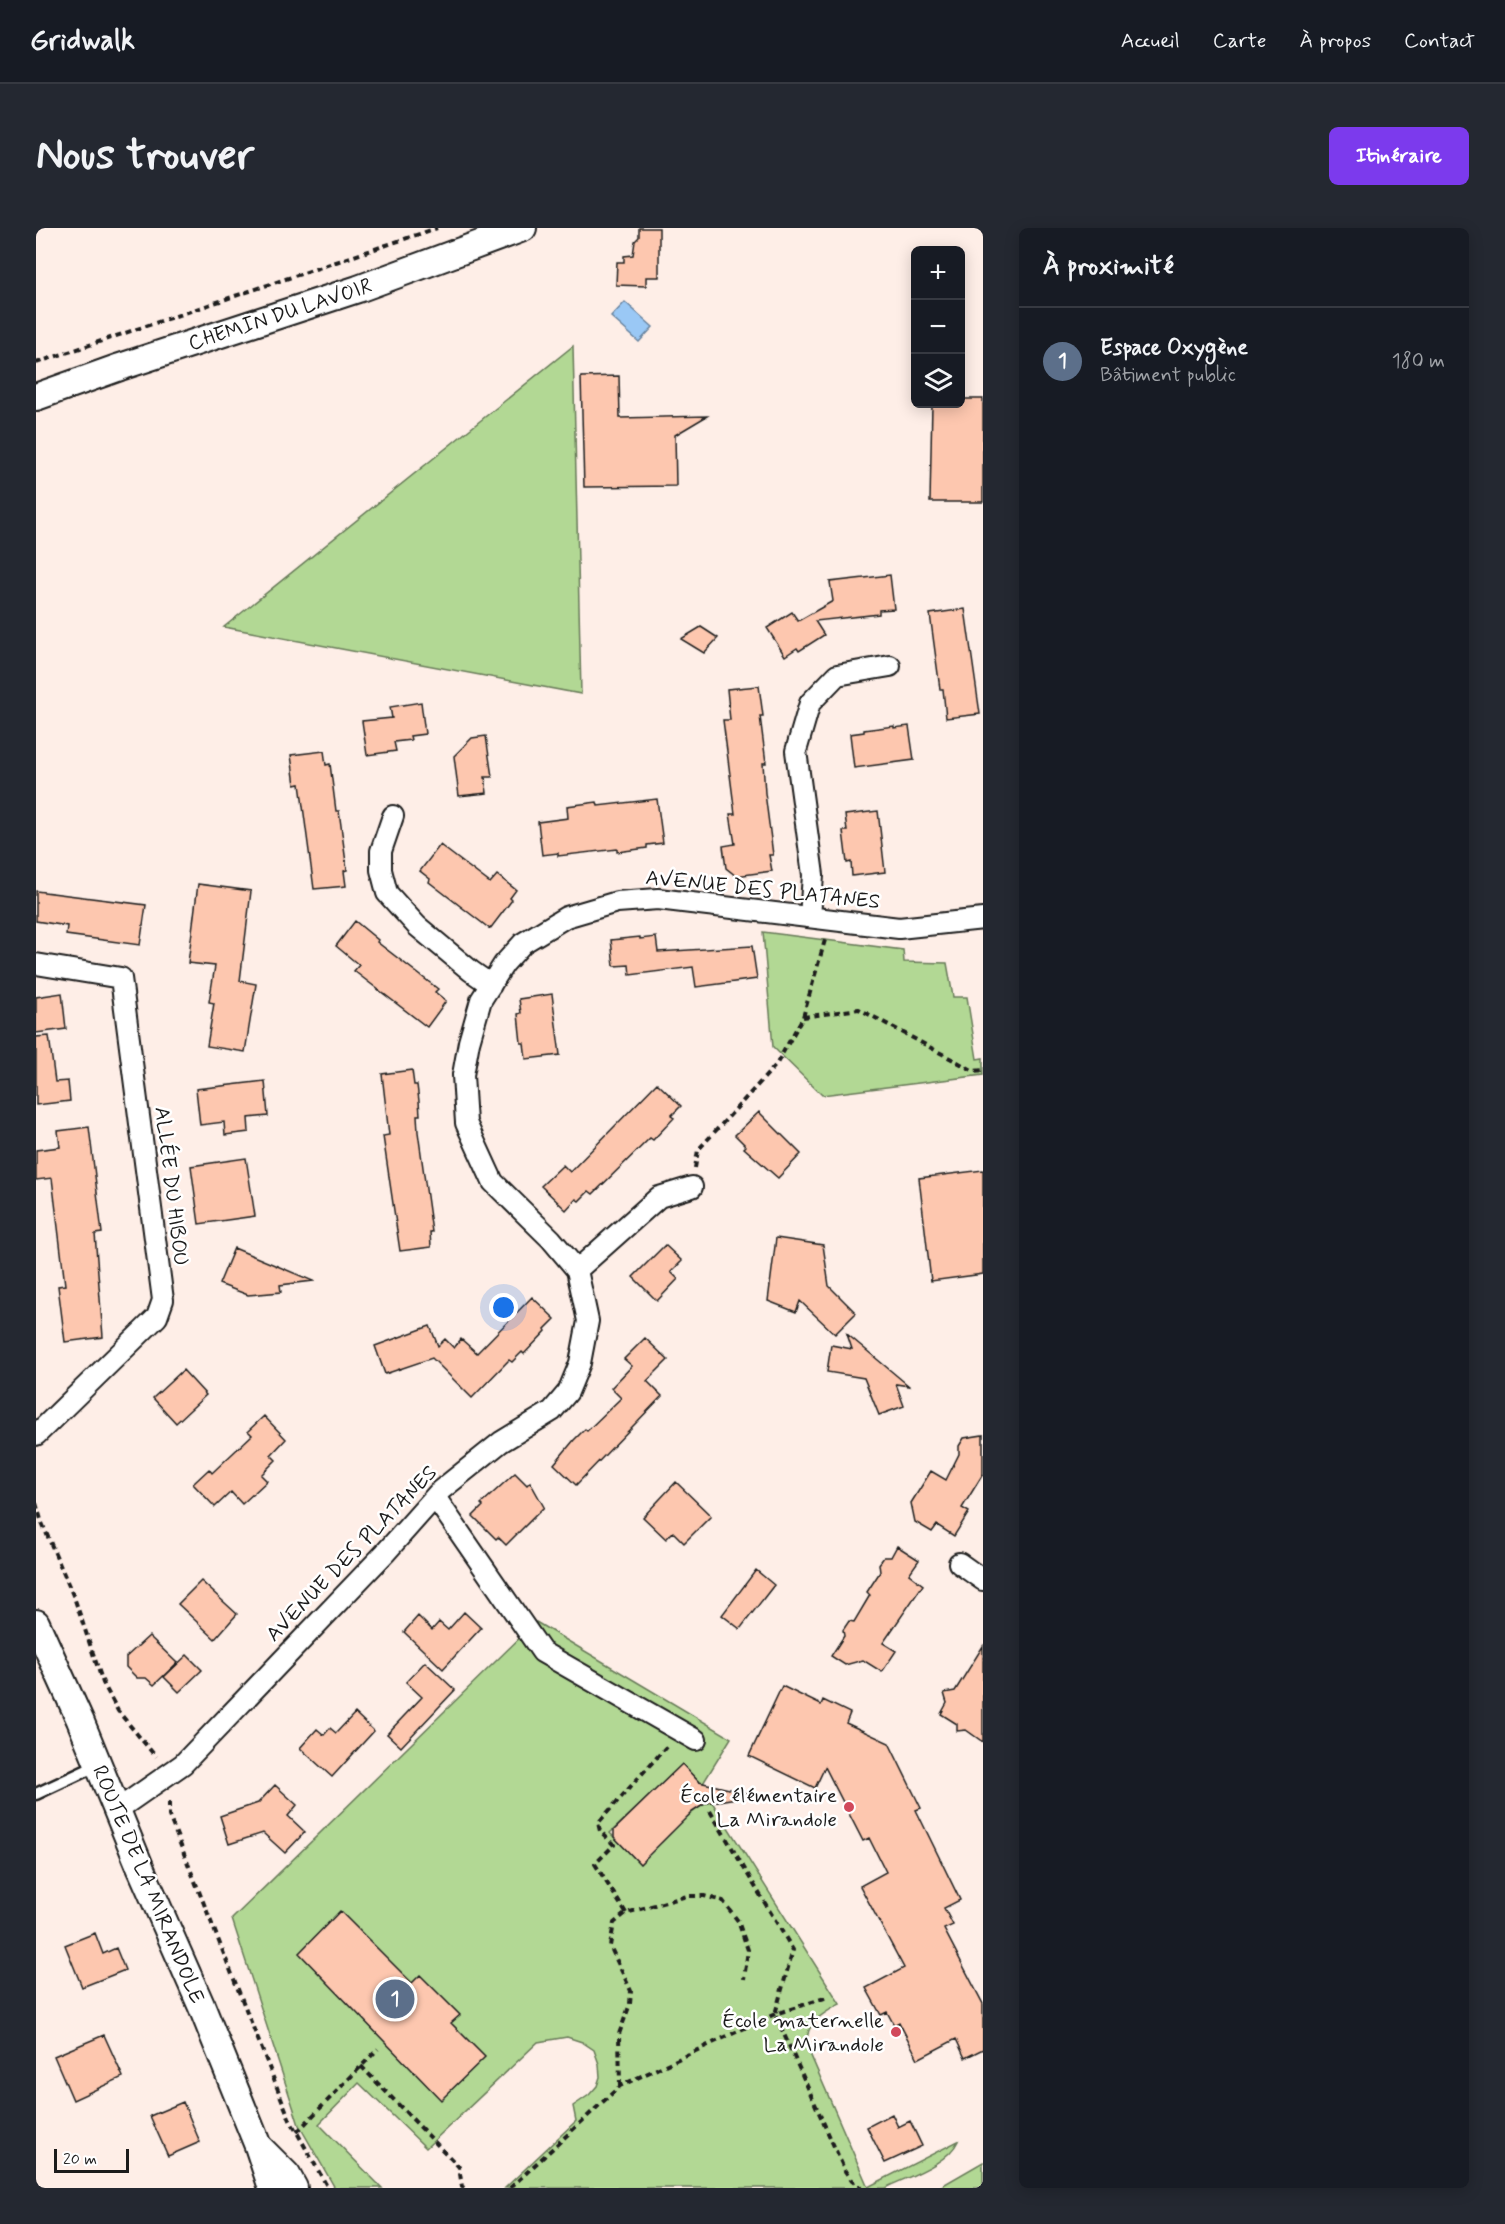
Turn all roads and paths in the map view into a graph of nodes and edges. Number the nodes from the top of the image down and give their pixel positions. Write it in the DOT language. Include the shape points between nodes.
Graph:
graph roads {
  1 [pos="437,228"];
  2 [pos="523,228"];
  3 [pos="36,363"];
  4 [pos="36,397"];
  5 [pos="890,666"];
  6 [pos="393,816"];
  7 [pos="810,917"];
  8 [pos="831,919"];
  9 [pos="983,919"];
  10 [pos="36,964"];
  11 [pos="490,985"];
  12 [pos="803,1017"];
  13 [pos="983,1070"];
  14 [pos="692,1187"];
  15 [pos="577,1270"];
  16 [pos="36,1435"];
  17 [pos="435,1497"];
  18 [pos="36,1503"];
  19 [pos="959,1563"];
  20 [pos="983,1580"];
  21 [pos="36,1623"];
  22 [pos="688,1735"];
  23 [pos="98,1765"];
  24 [pos="169,1773"];
  25 [pos="36,1794"];
  26 [pos="117,1810"];
  27 [pos="710,1811"];
  28 [pos="626,1913"];
  29 [pos="744,1979"];
  30 [pos="828,1997"];
  31 [pos="775,2014"];
  32 [pos="378,2049"];
  33 [pos="361,2066"];
  34 [pos="620,2086"];
  35 [pos="297,2132"];
  36 [pos="258,2146"];
  37 [pos="272,2188"];
  38 [pos="294,2188"];
  39 [pos="328,2188"];
  40 [pos="465,2188"];
  41 [pos="510,2188"];
  42 [pos="861,2188"];
  1 -- 3 [label="path"];
  2 -- 4 [label="street, CHEMIN DU LAVOIR" via="358,289"];
  5 -- 7 [label="street" via="837,675 810,703 796,751 813,875"];
  6 -- 11 [label="street" via="381,851 387,893 417,926"];
  7 -- 8 [label="street, AVENUE DES PLATANES"];
  7 -- 11 [label="street, AVENUE DES PLATANES" via="658,899 617,902 566,917 522,943"];
  8 -- 9 [label="street, AVENUE DES PLATANES" via="899,928"];
  8 -- 12 [label="path"];
  10 -- 16 [label="street, ALLÉE DU HIBOU" via="121,978 163,1300 157,1317"];
  11 -- 15 [label="street, AVENUE DES PLATANES" via="481,999 463,1075 466,1123 493,1182"];
  12 -- 13 [label="path" via="859,1009 974,1071"];
  12 -- 14 [label="path" via="776,1065 698,1150"];
  14 -- 15 [label="street" via="658,1197"];
  15 -- 17 [label="street, AVENUE DES PLATANES" via="588,1321 580,1363 568,1392 552,1411 501,1443"];
  17 -- 22 [label="street" via="542,1652"];
  17 -- 24 [label="street, AVENUE DES PLATANES" via="183,1764"];
  18 -- 24 [label="path" via="103,1683 118,1711"];
  19 -- 20 [label="street"];
  21 -- 23 [label="street, ROUTE DE LA MIRANDOLE"];
  22 -- 28 [label="path" via="598,1823 600,1831 614,1845 595,1864"];
  23 -- 25 [label="lane"];
  23 -- 26 [label="street, ROUTE DE LA MIRANDOLE"];
  24 -- 26 [label="street, AVENUE DES PLATANES"];
  24 -- 35 [label="path" via="169,1816"];
  26 -- 36 [label="street, ROUTE DE LA MIRANDOLE"];
  27 -- 31 [label="path" via="793,1950"];
  28 -- 29 [label="path" via="687,1896 723,1901 738,1922 748,1950"];
  28 -- 34 [label="path" via="614,1923 610,1946 631,1991 620,2034"];
  30 -- 31 [label="path"];
  31 -- 34 [label="path"];
  31 -- 42 [label="path" via="845,2171"];
  32 -- 33 [label="path"];
  33 -- 35 [label="path"];
  33 -- 40 [label="path" via="459,2167"];
  34 -- 41 [label="path"];
  35 -- 39 [label="path"];
  36 -- 37 [label="street, ROUTE DE LA MIRANDOLE"];
  36 -- 38 [label="street, ROUTE DE LA MIRANDOLE" via="287,2175"];
}
